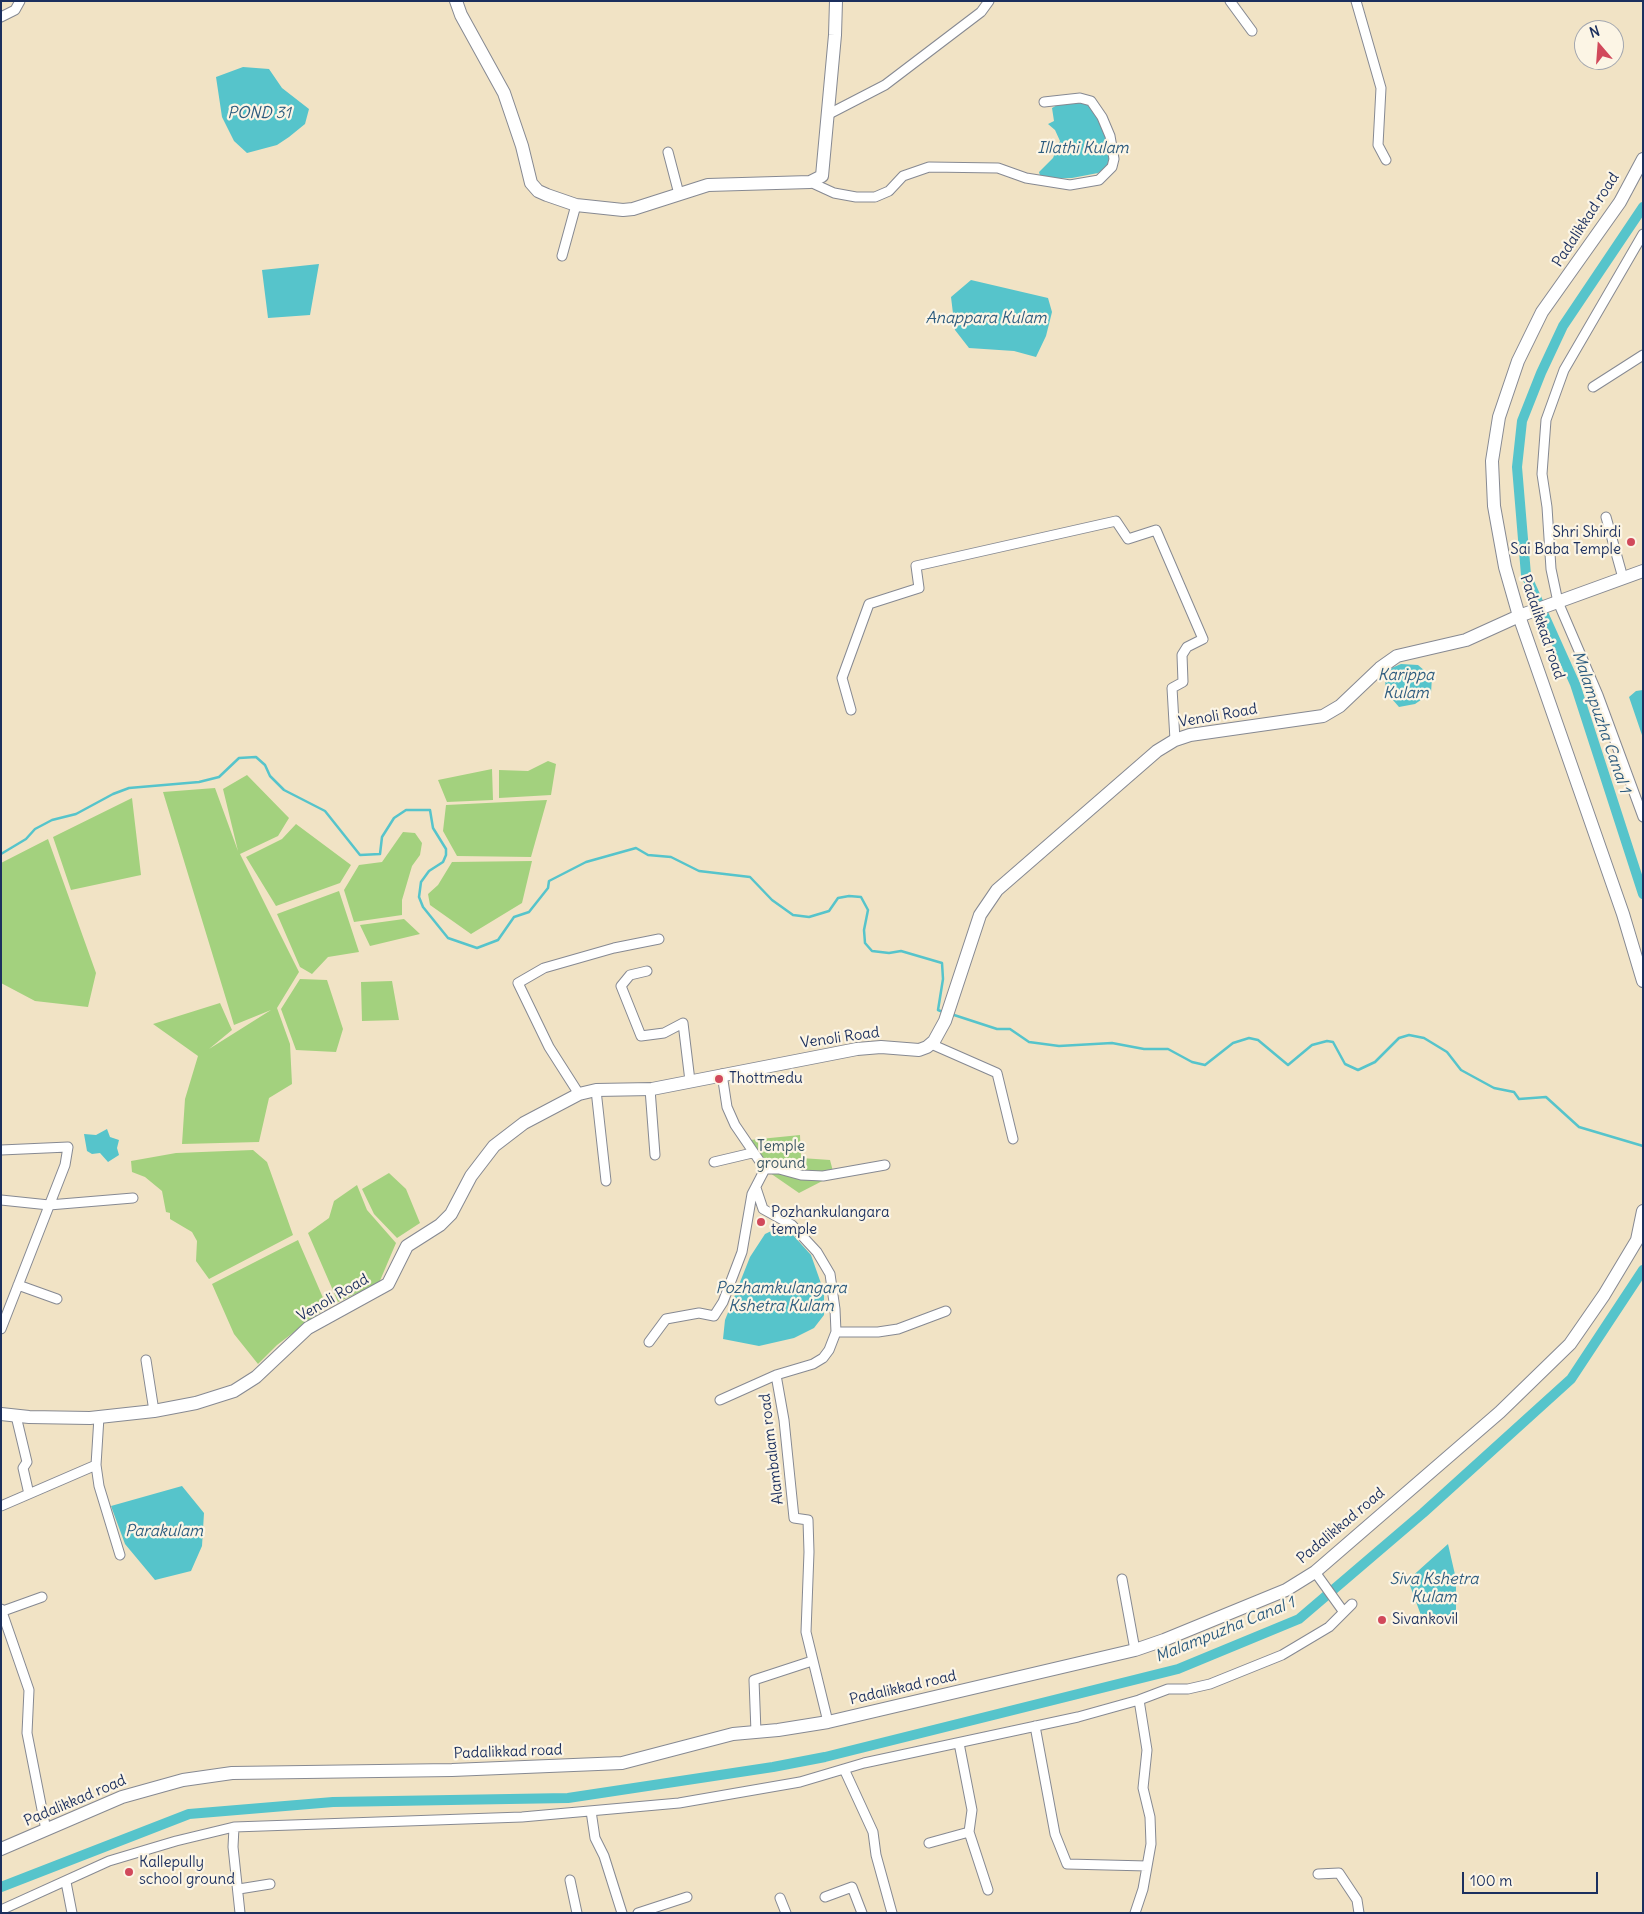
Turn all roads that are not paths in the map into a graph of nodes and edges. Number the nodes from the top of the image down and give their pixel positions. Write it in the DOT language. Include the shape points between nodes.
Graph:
graph roads {
  1 [pos="20,1"];
  2 [pos="456,1"];
  3 [pos="836,1"];
  4 [pos="989,1"];
  5 [pos="1230,1"];
  6 [pos="1356,1"];
  7 [pos="1,17"];
  8 [pos="1252,31"];
  9 [pos="1044,102"];
  10 [pos="827,115"];
  11 [pos="668,152"];
  12 [pos="1386,160"];
  13 [pos="1643,160"];
  14 [pos="810,182"];
  15 [pos="679,194"];
  16 [pos="576,205"];
  17 [pos="1643,234"];
  18 [pos="562,256"];
  19 [pos="1643,355"];
  20 [pos="1593,387"];
  21 [pos="1606,517"];
  22 [pos="1643,570"];
  23 [pos="1623,578"];
  24 [pos="1558,602"];
  25 [pos="1522,615"];
  26 [pos="851,710"];
  27 [pos="1175,740"];
  28 [pos="1643,817"];
  29 [pos="659,939"];
  30 [pos="647,971"];
  31 [pos="1643,981"];
  32 [pos="931,1044"];
  33 [pos="722,1074"];
  34 [pos="690,1081"];
  35 [pos="650,1089"];
  36 [pos="596,1090"];
  37 [pos="579,1094"];
  38 [pos="1014,1139"];
  39 [pos="1,1150"];
  40 [pos="752,1153"];
  41 [pos="655,1155"];
  42 [pos="714,1162"];
  43 [pos="885,1165"];
  44 [pos="765,1169"];
  45 [pos="606,1181"];
  46 [pos="756,1188"];
  47 [pos="133,1198"];
  48 [pos="1,1200"];
  49 [pos="49,1205"];
  50 [pos="750,1209"];
  51 [pos="763,1209"];
  52 [pos="1643,1211"];
  53 [pos="18,1285"];
  54 [pos="57,1299"];
  55 [pos="946,1311"];
  56 [pos="1,1329"];
  57 [pos="836,1332"];
  58 [pos="649,1342"];
  59 [pos="146,1360"];
  60 [pos="776,1375"];
  61 [pos="720,1400"];
  62 [pos="154,1411"];
  63 [pos="1,1414"];
  64 [pos="16,1416"];
  65 [pos="99,1417"];
  66 [pos="96,1465"];
  67 [pos="29,1494"];
  68 [pos="1,1506"];
  69 [pos="120,1555"];
  70 [pos="1315,1572"];
  71 [pos="1122,1579"];
  72 [pos="42,1597"];
  73 [pos="1352,1604"];
  74 [pos="1343,1610"];
  75 [pos="3,1615"];
  76 [pos="1135,1650"];
  77 [pos="812,1661"];
  78 [pos="1139,1700"];
  79 [pos="828,1722"];
  80 [pos="1035,1726"];
  81 [pos="756,1732"];
  82 [pos="959,1743"];
  83 [pos="844,1769"];
  84 [pos="591,1811"];
  85 [pos="234,1828"];
  86 [pos="46,1830"];
  87 [pos="969,1832"];
  88 [pos="929,1843"];
  89 [pos="1,1849"];
  90 [pos="1147,1866"];
  91 [pos="1318,1874"];
  92 [pos="570,1880"];
  93 [pos="66,1882"];
  94 [pos="270,1884"];
  95 [pos="239,1889"];
  96 [pos="988,1890"];
  97 [pos="687,1896"];
  98 [pos="825,1897"];
  99 [pos="780,1898"];
  100 [pos="1,1910"];
  101 [pos="72,1913"];
  102 [pos="240,1913"];
  103 [pos="577,1913"];
  104 [pos="622,1913"];
  105 [pos="638,1913"];
  106 [pos="786,1913"];
  107 [pos="862,1913"];
  108 [pos="892,1913"];
  109 [pos="1135,1913"];
  110 [pos="1359,1913"];
  1 -- 7 [label="street" via="16,10"];
  2 -- 16 [label="street" via="504,93 531,183 538,191"];
  3 -- 10 [label="street"];
  4 -- 10 [label="street" via="981,12 886,85"];
  5 -- 8 [label="street"];
  6 -- 12 [label="street" via="1381,88 1378,145"];
  9 -- 14 [label="street" via="1080,98 1091,101 1110,136 1114,159 1112,167 1099,180 1070,185 1026,178 998,168 929,167 903,176 889,192 875,197 834,193"];
  10 -- 14 [label="street" via="822,176"];
  11 -- 15 [label="street"];
  13 -- 25 [label="street, Padalikkad road" via="1620,202 1542,312 1518,361 1499,417 1492,461 1494,506 1505,567"];
  14 -- 15 [label="street" via="708,185"];
  15 -- 16 [label="street" via="633,209 610,210"];
  16 -- 18 [label="street"];
  17 -- 24 [label="street" via="1564,370 1546,420 1542,474 1548,507 1551,569"];
  19 -- 20 [label="street"];
  21 -- 23 [label="street"];
  22 -- 23 [label="street, Venoli Road"];
  23 -- 24 [label="street, Venoli Road"];
  24 -- 25 [label="street, Venoli Road"];
  24 -- 28 [label="street" via="1598,695"];
  25 -- 27 [label="street, Venoli Road" via="1466,640 1397,656 1340,706 1323,716 1245,725"];
  25 -- 31 [label="street, Padalikkad road"];
  26 -- 27 [label="street" via="842,678 869,604 919,588 916,566 1116,521 1128,539 1156,530 1203,639 1187,647 1182,655 1182,682 1172,688"];
  27 -- 32 [label="street, Venoli Road" via="1126,776 996,890 980,916 944,1021"];
  29 -- 37 [label="street" via="544,968 518,983 549,1047"];
  30 -- 34 [label="street" via="630,975 621,986 641,1036 664,1033 683,1023"];
  32 -- 33 [label="street, Venoli Road" via="918,1050 857,1049"];
  32 -- 38 [label="street" via="997,1073"];
  33 -- 34 [label="street, Venoli Road"];
  33 -- 40 [label="street" via="727,1107"];
  34 -- 35 [label="street, Venoli Road"];
  35 -- 36 [label="street, Venoli Road"];
  35 -- 41 [label="street"];
  36 -- 37 [label="street, Venoli Road"];
  36 -- 45 [label="street"];
  37 -- 62 [label="street, Venoli Road" via="524,1123 494,1146 471,1176 451,1214 407,1246 384,1287 308,1328 256,1377 234,1391"];
  39 -- 49 [label="street" via="68,1147 65,1165"];
  40 -- 42 [label="street"];
  40 -- 44 [label="street"];
  43 -- 44 [label="street" via="823,1176"];
  44 -- 46 [label="street"];
  46 -- 50 [label="street"];
  46 -- 51 [label="street"];
  47 -- 49 [label="street"];
  48 -- 49 [label="street"];
  49 -- 53 [label="street"];
  50 -- 51 [label="street"];
  50 -- 58 [label="street" via="742,1252 723,1302 714,1316 699,1313 666,1319"];
  51 -- 57 [label="street, Alambalam road" via="792,1225 817,1252 830,1274"];
  52 -- 70 [label="street, Padalikkad road" via="1637,1240 1570,1344 1500,1412"];
  53 -- 54 [label="street"];
  53 -- 56 [label="street"];
  55 -- 57 [label="street" via="885,1331"];
  57 -- 60 [label="street, Alambalam road" via="823,1358"];
  59 -- 62 [label="street"];
  60 -- 61 [label="street"];
  60 -- 77 [label="street, Alambalam road" via="794,1518 808,1520 806,1632"];
  62 -- 65 [label="street, Venoli Road"];
  63 -- 64 [label="street, Venoli Road"];
  64 -- 65 [label="street, Venoli Road"];
  64 -- 67 [label="street" via="27,1462 23,1468"];
  65 -- 66 [label="street"];
  66 -- 67 [label="street"];
  66 -- 69 [label="street" via="99,1486"];
  67 -- 68 [label="street"];
  70 -- 74 [label="street"];
  70 -- 76 [label="street, Padalikkad road" via="1286,1590"];
  71 -- 76 [label="street"];
  72 -- 75 [label="street"];
  73 -- 74 [label="street"];
  74 -- 78 [label="street" via="1330,1627 1282,1655 1210,1684 1168,1689"];
  75 -- 86 [label="street" via="29,1690 27,1733"];
  76 -- 79 [label="street, Padalikkad road"];
  77 -- 79 [label="street, Alambalam road"];
  77 -- 81 [label="street" via="754,1680"];
  78 -- 80 [label="street"];
  78 -- 90 [label="street" via="1147,1750 1144,1788 1151,1844"];
  79 -- 81 [label="street, Padalikkad road"];
  80 -- 82 [label="street"];
  80 -- 90 [label="street" via="1055,1834 1067,1864"];
  81 -- 86 [label="street, Padalikkad road" via="733,1734 622,1763 452,1770 232,1773 183,1780 122,1796"];
  82 -- 83 [label="street"];
  82 -- 87 [label="street" via="972,1810"];
  83 -- 84 [label="street" via="800,1782 679,1803"];
  83 -- 108 [label="street" via="874,1832 876,1855"];
  84 -- 85 [label="street" via="522,1817"];
  84 -- 104 [label="street" via="595,1838"];
  85 -- 93 [label="street" via="110,1861"];
  85 -- 95 [label="street" via="233,1847"];
  86 -- 89 [label="street, Padalikkad road"];
  87 -- 88 [label="street"];
  87 -- 96 [label="street"];
  90 -- 109 [label="street"];
  91 -- 110 [label="street" via="1339,1873 1357,1900"];
  92 -- 103 [label="street"];
  93 -- 100 [label="street"];
  93 -- 101 [label="street"];
  94 -- 95 [label="street"];
  95 -- 102 [label="street"];
  97 -- 105 [label="street"];
  98 -- 107 [label="street" via="852,1887"];
  99 -- 106 [label="street"];
}
